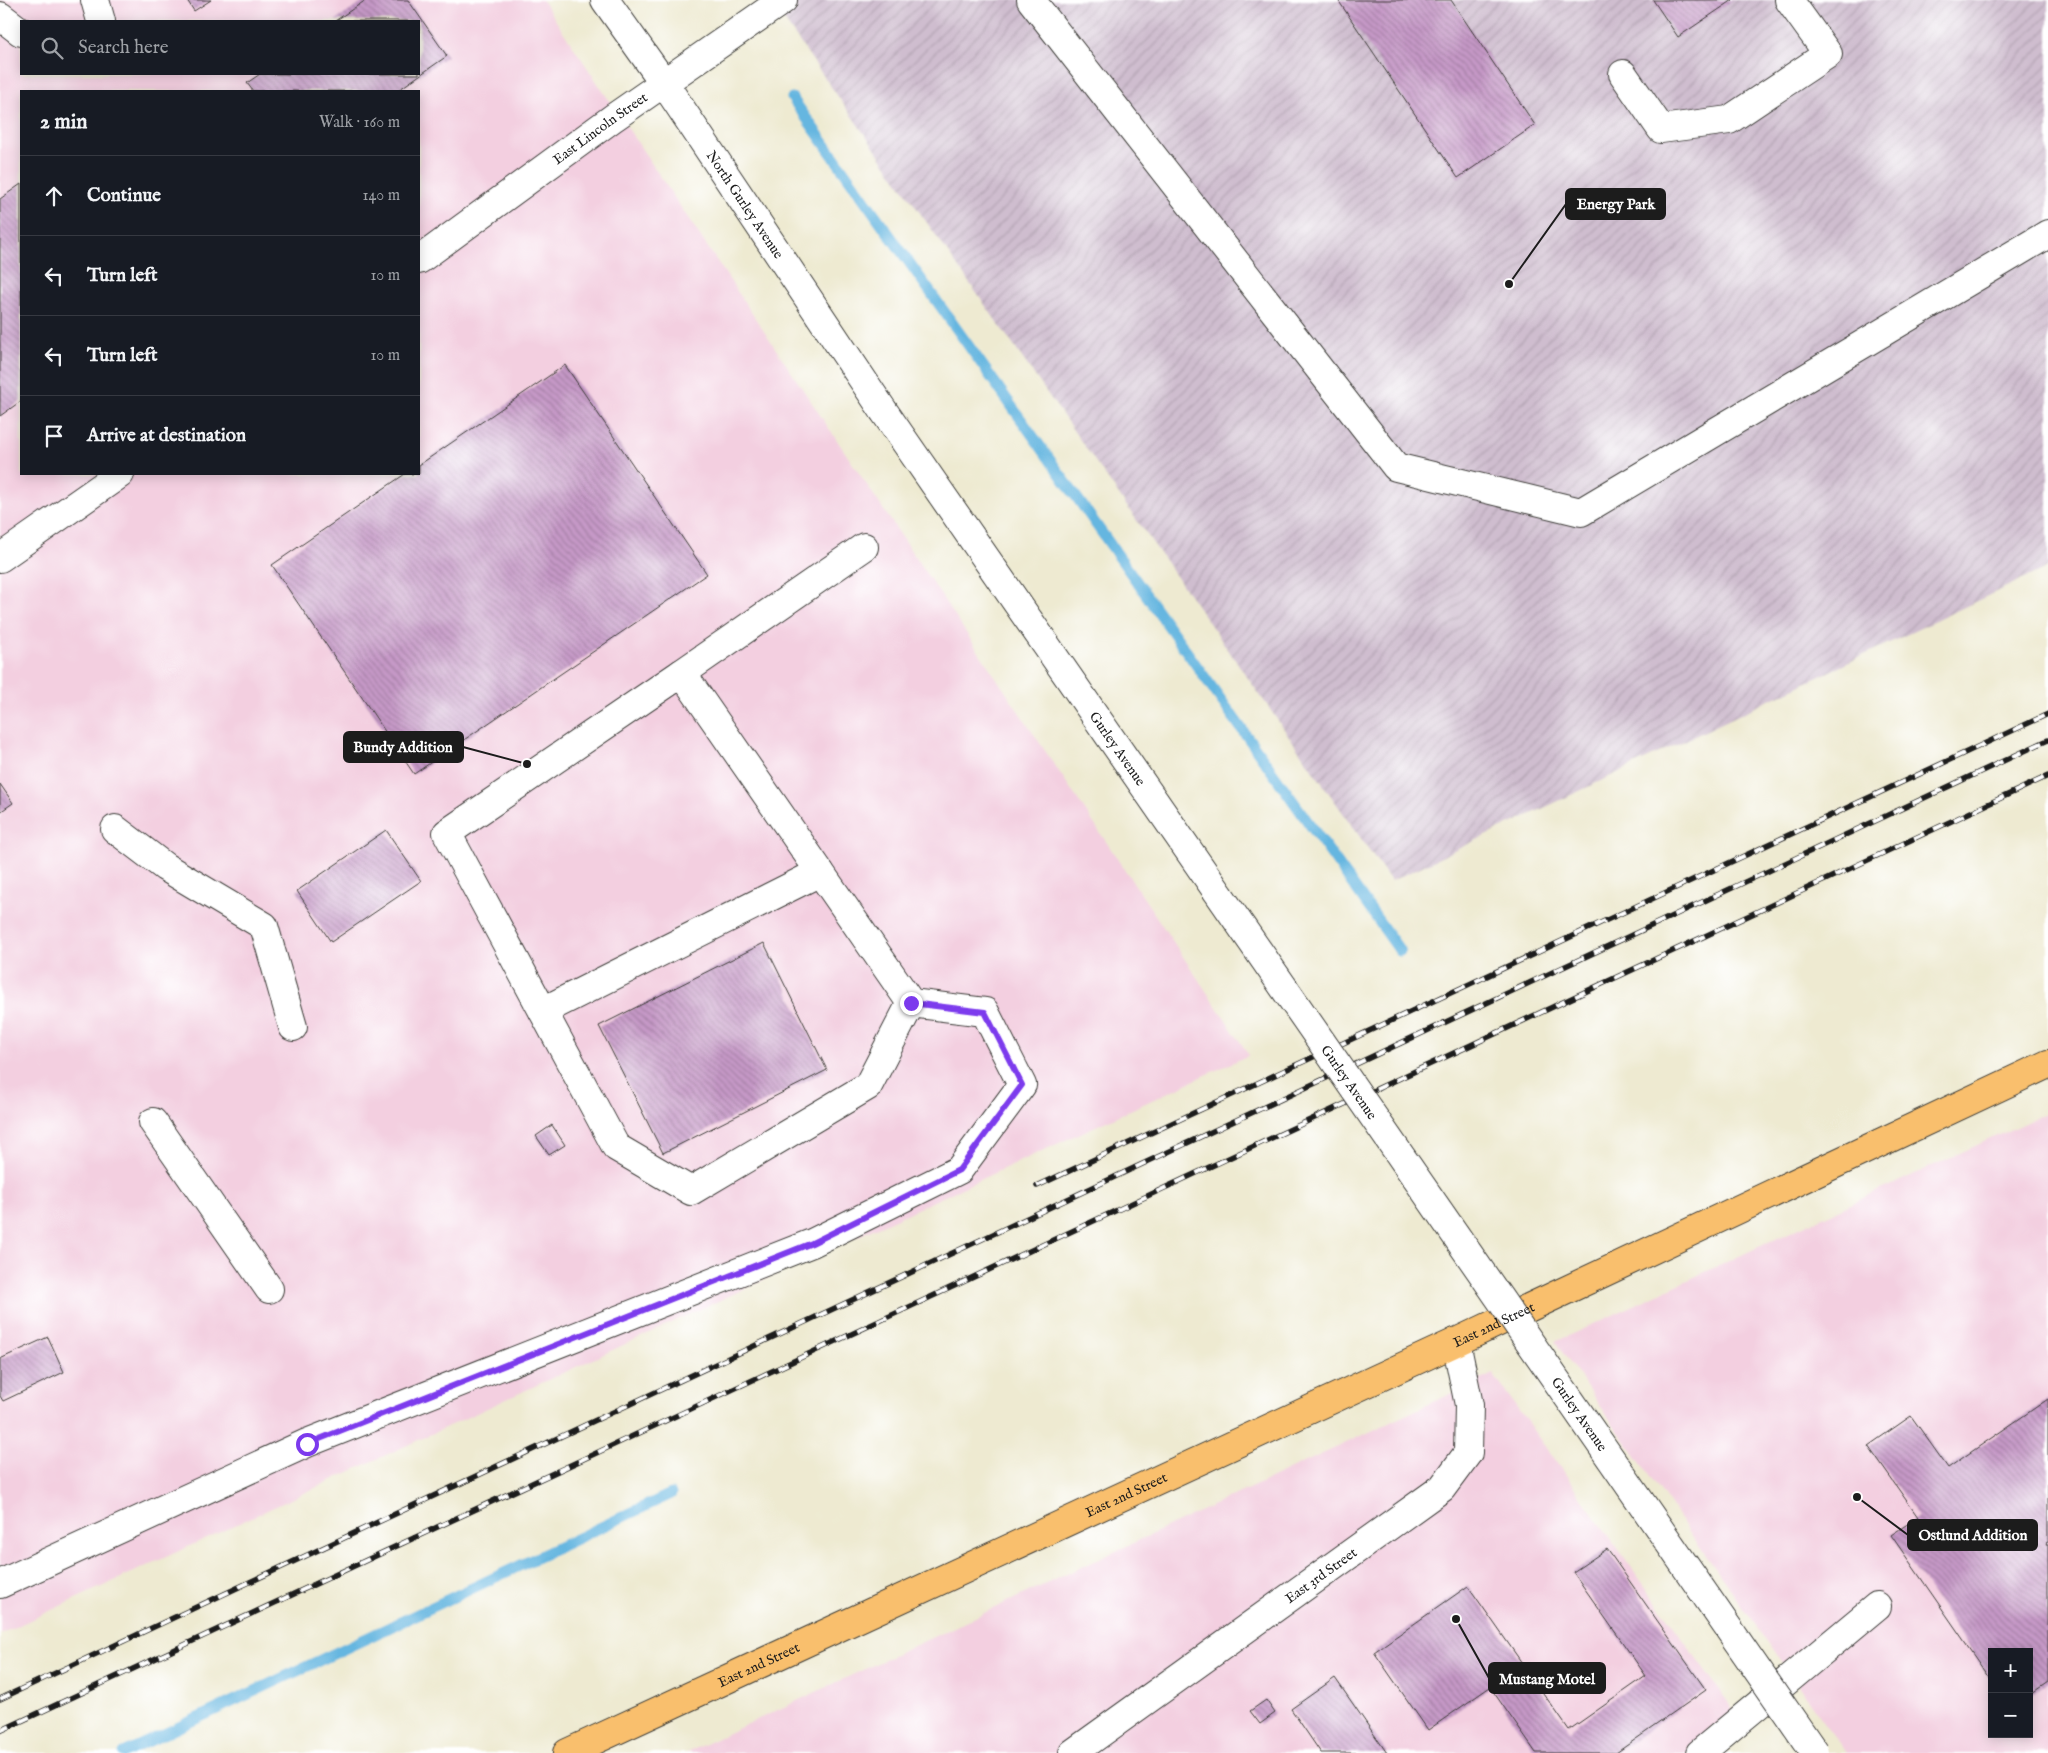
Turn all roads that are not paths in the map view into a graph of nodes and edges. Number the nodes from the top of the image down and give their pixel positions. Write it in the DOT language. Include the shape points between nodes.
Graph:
graph roads {
  1 [pos="95,0"];
  2 [pos="605,0"];
  3 [pos="783,0"];
  4 [pos="1030,0"];
  5 [pos="1789,0"];
  6 [pos="0,16"];
  7 [pos="101,20"];
  8 [pos="20,31"];
  9 [pos="1623,74"];
  10 [pos="664,83"];
  11 [pos="2048,234"];
  12 [pos="420,259"];
  13 [pos="883,410"];
  14 [pos="119,475"];
  15 [pos="864,547"];
  16 [pos="0,558"];
  17 [pos="682,672"];
  18 [pos="115,829"];
  19 [pos="820,872"];
  20 [pos="911,1003"];
  21 [pos="543,1011"];
  22 [pos="293,1026"];
  23 [pos="2048,1064"];
  24 [pos="153,1122"];
  25 [pos="269,1290"];
  26 [pos="1456,1342"];
  27 [pos="0,1584"];
  28 [pos="1877,1606"];
  29 [pos="573,1752"];
  30 [pos="1073,1753"];
  31 [pos="1700,1753"];
  32 [pos="1815,1753"];
  1 -- 7 [label="street"];
  2 -- 10 [label="street, North Gurley Avenue"];
  3 -- 10 [label="street, East Lincoln Street"];
  4 -- 11 [label="street" via="1396,467 1581,512"];
  5 -- 9 [label="street" via="1828,54 1729,120 1661,129"];
  6 -- 8 [label="street"];
  10 -- 12 [label="street, East Lincoln Street"];
  10 -- 13 [label="street, North Gurley Avenue"];
  13 -- 32 [label="street, Gurley Avenue, bridge"];
  14 -- 16 [label="street"];
  15 -- 17 [label="street"];
  17 -- 19 [label="street"];
  17 -- 21 [label="street" via="447,833"];
  18 -- 22 [label="street" via="165,867 264,926"];
  19 -- 20 [label="street"];
  19 -- 21 [label="street"];
  20 -- 21 [label="street" via="868,1086 691,1192 616,1147"];
  20 -- 27 [label="street" via="985,1012 1022,1085 959,1170 812,1243 307,1444"];
  23 -- 26 [label="main road, East 2nd Street"];
  24 -- 25 [label="street"];
  26 -- 29 [label="main road, East 2nd Street"];
  26 -- 30 [label="street, East 3rd Street" via="1469,1406 1468,1453 1442,1488"];
  28 -- 31 [label="street"];
}
